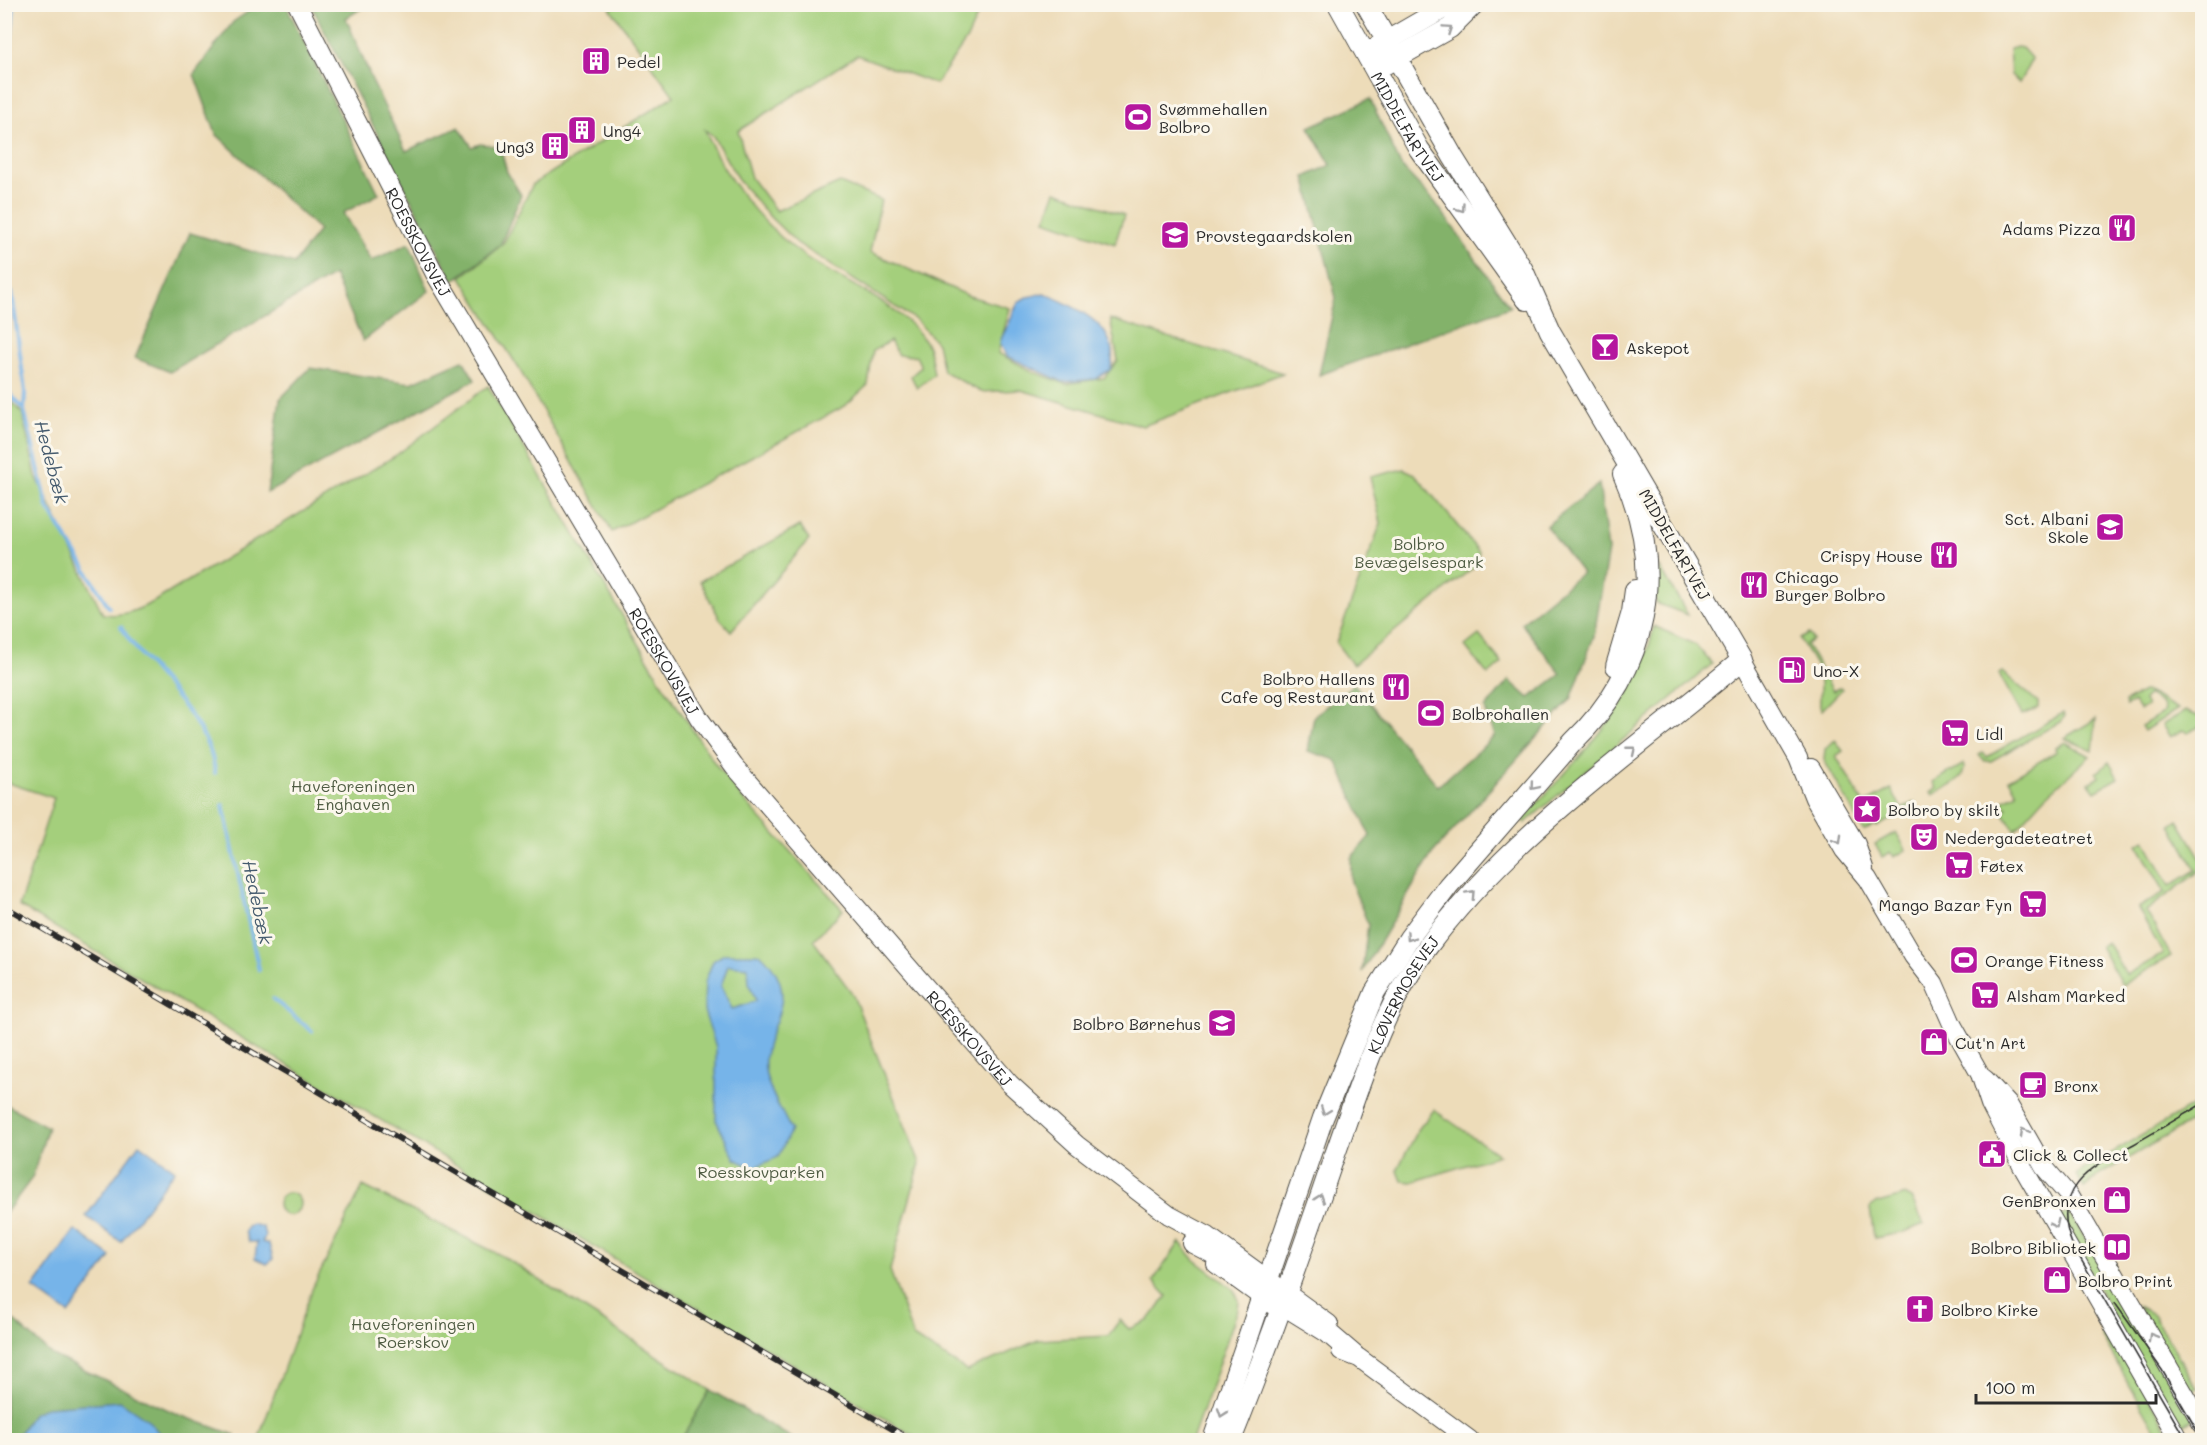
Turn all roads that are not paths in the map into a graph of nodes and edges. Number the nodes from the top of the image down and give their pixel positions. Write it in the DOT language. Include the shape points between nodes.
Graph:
graph roads {
  1 [pos="297,4"];
  2 [pos="1338,4"];
  3 [pos="1351,4"];
  4 [pos="1366,4"];
  5 [pos="1451,4"];
  6 [pos="1474,4"];
  7 [pos="1384,56"];
  8 [pos="1523,270"];
  9 [pos="1550,331"];
  10 [pos="1585,390"];
  11 [pos="1742,660"];
  12 [pos="1980,1074"];
  13 [pos="1169,1215"];
  14 [pos="1193,1243"];
  15 [pos="1273,1295"];
  16 [pos="1354,1355"];
  17 [pos="2202,1424"];
  18 [pos="1213,1440"];
  19 [pos="1231,1440"];
  20 [pos="1470,1440"];
  21 [pos="2179,1440"];
  1 -- 13 [label="street, ROESSKOVSVEJ" via="435,274 699,718 734,766 1010,1084 1068,1138"];
  2 -- 7 [label="main road, MIDDELFARTVEJ"];
  3 -- 7 [label="main road"];
  4 -- 7 [label="main road, MIDDELFARTVEJ"];
  5 -- 7 [label="main road"];
  7 -- 6 [label="main road, one-way" via="1450,28"];
  7 -- 8 [label="main road, MIDDELFARTVEJ"];
  7 -- 8 [label="main road" via="1515,243"];
  7 -- 9 [label="main road, MIDDELFARTVEJ, one-way" via="1419,149"];
  8 -- 9 [label="main road, MIDDELFARTVEJ"];
  9 -- 10 [label="main road, MIDDELFARTVEJ"];
  10 -- 11 [label="main road, MIDDELFARTVEJ"];
  10 -- 15 [label="main road, KLØVERMOSEVEJ, one-way" via="1626,480 1643,537 1647,582 1642,628 1629,666 1594,722 1448,886 1375,993 1342,1066 1308,1161"];
  11 -- 12 [label="street, MIDDELFARTVEJ" via="1798,758 1814,798 1844,850 1868,879 1913,956 1931,1001 1953,1026"];
  15 -- 11 [label="main road, KLØVERMOSEVEJ, one-way" via="1394,1004 1425,951 1464,901 1536,829"];
  17 -- 12 [label="street, MIDDELFARTVEJ, one-way" via="2069,1196 2044,1167 2008,1104"];
  12 -- 21 [label="street, MIDDELFARTVEJ, one-way" via="1990,1104 2062,1239"];
  13 -- 14 [label="street, ROESSKOVSVEJ"];
  13 -- 15 [label="street, ROESSKOVSVEJ" via="1208,1236"];
  14 -- 15 [label="main road"];
  15 -- 16 [label="main road"];
  15 -- 18 [label="main road, KLØVERMOSEVEJ, one-way"];
  15 -- 19 [label="main road" via="1244,1377 1241,1417"];
  16 -- 20 [label="street"];
}
